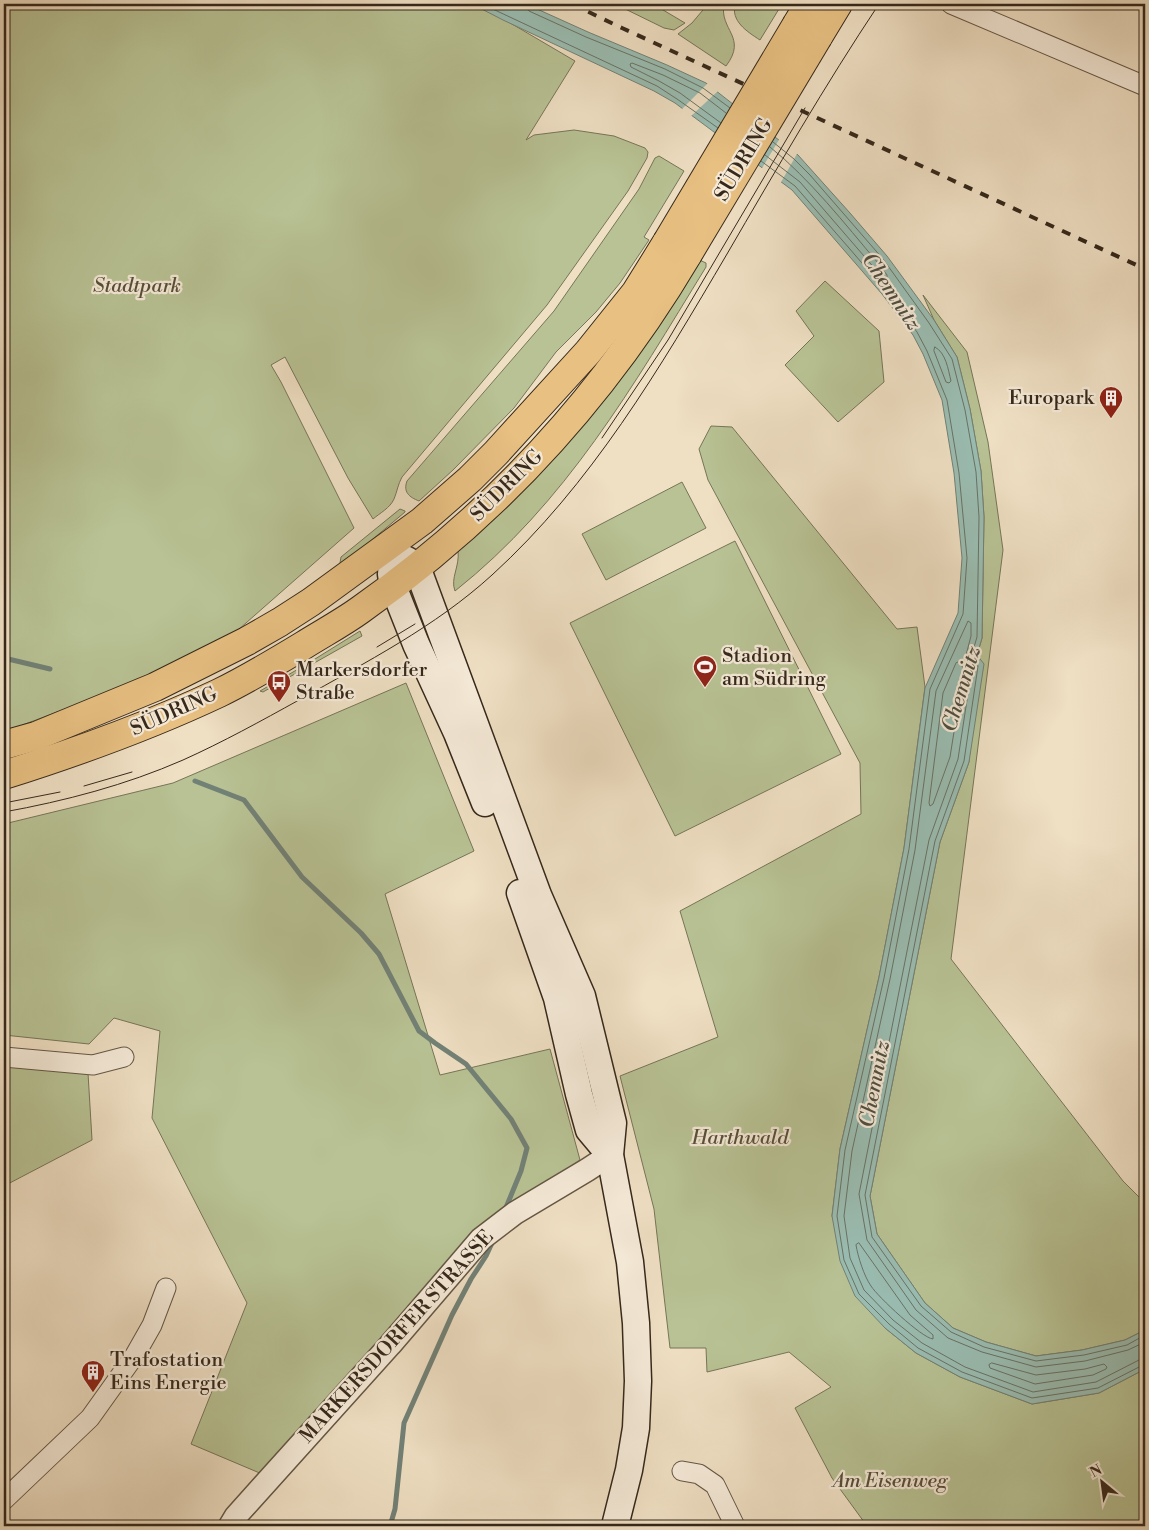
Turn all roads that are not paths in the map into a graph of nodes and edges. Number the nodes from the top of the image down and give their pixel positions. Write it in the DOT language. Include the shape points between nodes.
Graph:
graph roads {
  1 [pos="838,4"];
  2 [pos="951,4"];
  3 [pos="807,17"];
  4 [pos="1145,86"];
  5 [pos="678,248"];
  6 [pos="390,549"];
  7 [pos="417,568"];
  8 [pos="393,586"];
  9 [pos="4,745"];
  10 [pos="4,775"];
  11 [pos="4,1057"];
  12 [pos="124,1057"];
  13 [pos="610,1155"];
  14 [pos="166,1288"];
  15 [pos="682,1471"];
  16 [pos="4,1500"];
  17 [pos="230,1526"];
  18 [pos="615,1526"];
  19 [pos="735,1526"];
  1 -- 3 [label="main road, SÜDRING"];
  2 -- 4 [label="street"];
  3 -- 5 [label="main road, SÜDRING, bridge"];
  5 -- 6 [label="main road, SÜDRING" via="636,292 542,405 470,479"];
  5 -- 7 [label="main road, SÜDRING" via="650,315 554,440 491,504"];
  6 -- 7 [label="main road"];
  6 -- 8 [label="main road"];
  6 -- 9 [label="main road, SÜDRING" via="280,622 207,662 36,736"];
  7 -- 8 [label="main road, SÜDRING"];
  7 -- 13 [label="main road" via="535,886 582,996 613,1122"];
  8 -- 10 [label="main road, SÜDRING" via="349,618 220,692 119,736"];
  8 -- 13 [label="main road" via="457,733 524,905 557,998 589,1130"];
  11 -- 12 [label="street" via="92,1065"];
  13 -- 17 [label="street, MARKERSDORFER STRASSE" via="515,1213 481,1239"];
  13 -- 18 [label="main road" via="630,1262 638,1381 629,1470"];
  14 -- 16 [label="street" via="135,1355 90,1418"];
  15 -- 19 [label="street" via="699,1474 715,1485"];
}
